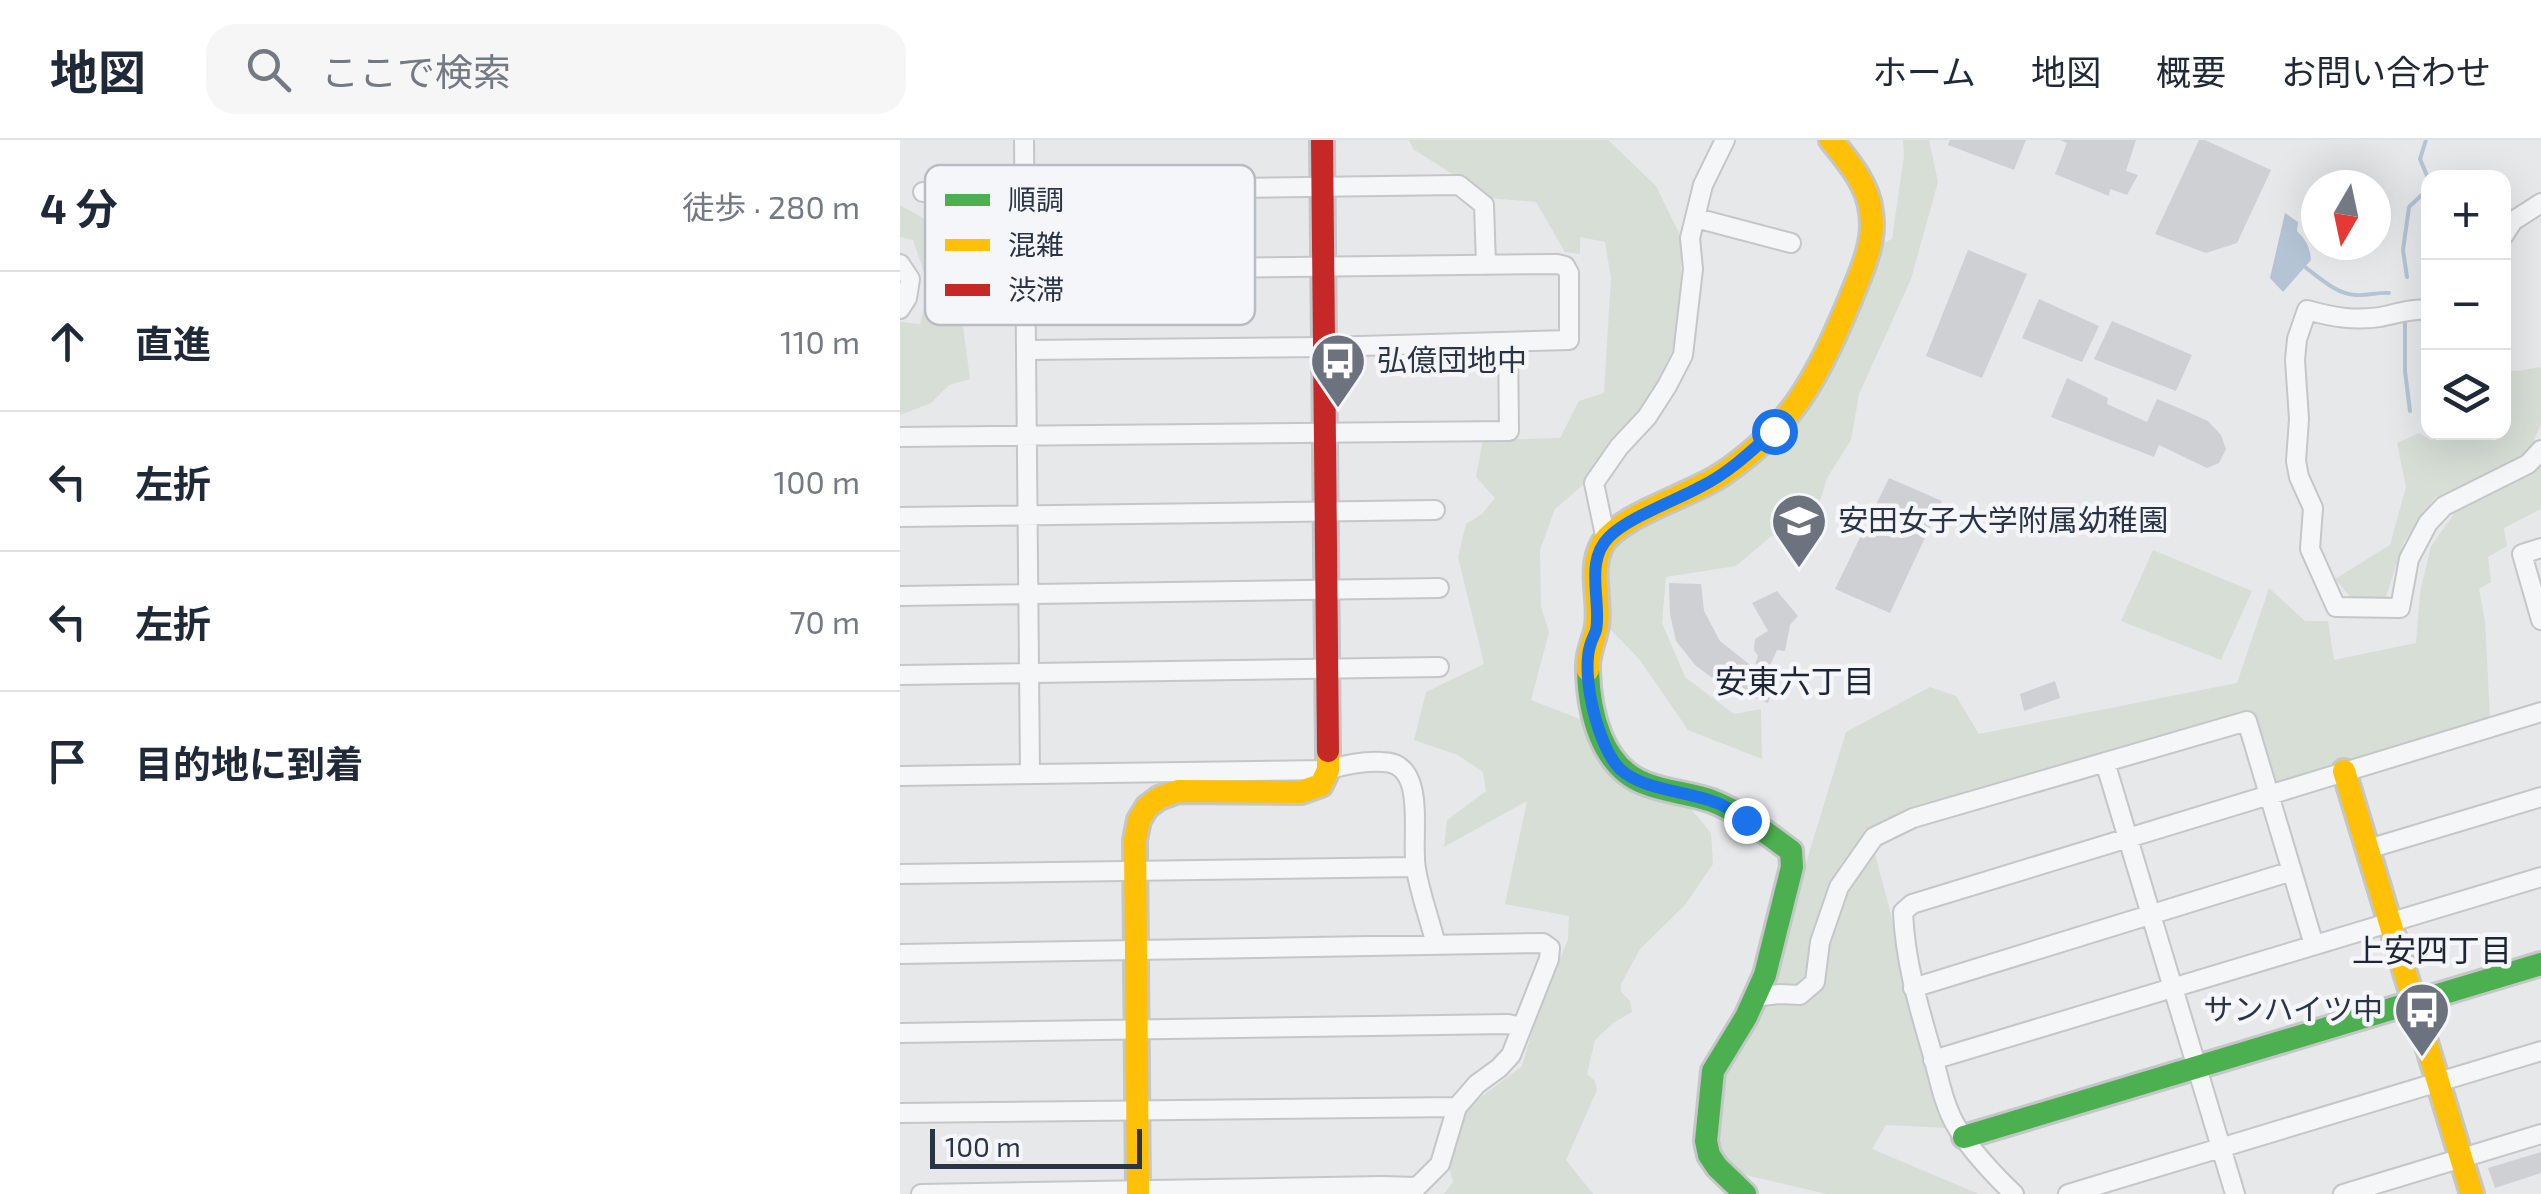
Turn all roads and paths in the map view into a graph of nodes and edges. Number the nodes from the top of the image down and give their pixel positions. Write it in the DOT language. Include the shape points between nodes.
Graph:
graph roads {
  1 [pos="1322,140"];
  2 [pos="1725,140"];
  3 [pos="1831,140"];
  4 [pos="1323,188"];
  5 [pos="1255,189"];
  6 [pos="2541,202"];
  7 [pos="1696,218"];
  8 [pos="2511,224"];
  9 [pos="1791,243"];
  10 [pos="900,264"];
  11 [pos="1486,265"];
  12 [pos="1255,268"];
  13 [pos="1324,268"];
  14 [pos="900,309"];
  15 [pos="2421,309"];
  16 [pos="1026,325"];
  17 [pos="1508,342"];
  18 [pos="1325,347"];
  19 [pos="1026,350"];
  20 [pos="1326,432"];
  21 [pos="900,437"];
  22 [pos="1027,437"];
  23 [pos="2541,450"];
  24 [pos="1435,510"];
  25 [pos="1326,512"];
  26 [pos="1027,515"];
  27 [pos="900,516"];
  28 [pos="1606,540"];
  29 [pos="2541,548"];
  30 [pos="1439,588"];
  31 [pos="1327,592"];
  32 [pos="1028,594"];
  33 [pos="900,596"];
  34 [pos="2541,620"];
  35 [pos="1439,667"];
  36 [pos="1328,669"];
  37 [pos="1029,673"];
  38 [pos="900,675"];
  39 [pos="2541,712"];
  40 [pos="2105,762"];
  41 [pos="1328,770"];
  42 [pos="2344,771"];
  43 [pos="1030,774"];
  44 [pos="900,776"];
  45 [pos="2269,794"];
  46 [pos="2541,797"];
  47 [pos="2127,839"];
  48 [pos="2368,849"];
  49 [pos="1415,867"];
  50 [pos="2292,871"];
  51 [pos="1135,872"];
  52 [pos="900,874"];
  53 [pos="2541,877"];
  54 [pos="2150,915"];
  55 [pos="2390,922"];
  56 [pos="1436,945"];
  57 [pos="2314,945"];
  58 [pos="1135,951"];
  59 [pos="900,954"];
  60 [pos="2541,964"];
  61 [pos="1913,988"];
  62 [pos="2172,988"];
  63 [pos="1754,997"];
  64 [pos="2414,1002"];
  65 [pos="1522,1027"];
  66 [pos="1136,1031"];
  67 [pos="900,1033"];
  68 [pos="2541,1050"];
  69 [pos="1934,1060"];
  70 [pos="2197,1068"];
  71 [pos="2438,1082"];
  72 [pos="1457,1107"];
  73 [pos="1136,1110"];
  74 [pos="900,1113"];
  75 [pos="2541,1134"];
  76 [pos="1964,1137"];
  77 [pos="2221,1148"];
  78 [pos="2461,1158"];
  79 [pos="1384,1190"];
  80 [pos="1409,1190"];
  81 [pos="1138,1192"];
  82 [pos="921,1194"];
  83 [pos="1745,1194"];
  84 [pos="2014,1194"];
  85 [pos="2068,1194"];
  86 [pos="2235,1194"];
  87 [pos="2344,1194"];
  88 [pos="2472,1194"];
  1 -- 4 [label="street"];
  2 -- 7 [label="street"];
  3 -- 28 [label="street" via="1864,185 1872,231 1863,269 1810,387 1737,464"];
  4 -- 5 [label="street"];
  4 -- 11 [label="street" via="1459,185 1484,205"];
  4 -- 13 [label="street"];
  6 -- 8 [label="street"];
  7 -- 9 [label="street"];
  7 -- 28 [label="street" via="1683,355 1647,417 1594,483"];
  10 -- 14 [label="street" via="910,278"];
  11 -- 13 [label="street"];
  11 -- 17 [label="street" via="1557,264 1569,273 1569,340"];
  12 -- 13 [label="street"];
  13 -- 18 [label="street"];
  15 -- 23 [label="street" via="2352,320 2307,310 2297,338 2296,461 2313,508 2310,549 2336,606 2400,608 2409,560 2428,523 2444,506 2528,464"];
  16 -- 19 [label="street"];
  17 -- 18 [label="street"];
  17 -- 20 [label="street" via="1509,431"];
  18 -- 19 [label="street"];
  18 -- 20 [label="street"];
  19 -- 22 [label="street"];
  20 -- 22 [label="street"];
  20 -- 25 [label="street"];
  21 -- 22 [label="street"];
  22 -- 26 [label="street"];
  24 -- 25 [label="street"];
  25 -- 26 [label="street"];
  25 -- 31 [label="street"];
  26 -- 27 [label="street"];
  26 -- 32 [label="street"];
  28 -- 63 [label="street" via="1594,567 1597,633 1588,689 1615,763 1645,782 1720,804 1790,851 1788,888"];
  29 -- 34 [label="street" via="2522,554"];
  30 -- 31 [label="street"];
  31 -- 32 [label="street"];
  31 -- 36 [label="street"];
  32 -- 33 [label="street"];
  32 -- 37 [label="street"];
  35 -- 36 [label="street"];
  36 -- 37 [label="street"];
  36 -- 41 [label="street"];
  37 -- 38 [label="street"];
  37 -- 43 [label="street"];
  39 -- 42 [label="street"];
  40 -- 45 [label="street" via="2247,721"];
  40 -- 47 [label="street"];
  40 -- 63 [label="street" via="1913,818 1874,838 1838,887 1815,982 1800,994"];
  41 -- 43 [label="street"];
  41 -- 49 [label="street" via="1354,762 1403,768 1413,793"];
  41 -- 51 [label="street" via="1320,786 1301,792 1160,796 1137,820"];
  42 -- 45 [label="street"];
  42 -- 48 [label="street"];
  43 -- 44 [label="street"];
  45 -- 47 [label="street"];
  45 -- 50 [label="street"];
  46 -- 48 [label="street"];
  47 -- 54 [label="street"];
  47 -- 61 [label="street" via="1912,904 1904,912 1904,946"];
  48 -- 55 [label="street"];
  49 -- 51 [label="street"];
  49 -- 56 [label="street"];
  50 -- 54 [label="street"];
  50 -- 57 [label="street"];
  51 -- 52 [label="street"];
  51 -- 58 [label="street"];
  53 -- 55 [label="street"];
  54 -- 61 [label="street"];
  54 -- 62 [label="street"];
  55 -- 57 [label="street"];
  55 -- 64 [label="street"];
  56 -- 58 [label="street"];
  56 -- 65 [label="street" via="1550,948"];
  57 -- 62 [label="street"];
  58 -- 59 [label="street"];
  58 -- 66 [label="street"];
  60 -- 64 [label="street"];
  61 -- 69 [label="street"];
  62 -- 69 [label="street"];
  62 -- 70 [label="street"];
  63 -- 83 [label="street" via="1713,1071 1706,1141 1717,1167"];
  64 -- 70 [label="street"];
  64 -- 71 [label="street"];
  65 -- 66 [label="street"];
  65 -- 72 [label="street" via="1511,1055"];
  66 -- 67 [label="street"];
  66 -- 73 [label="street"];
  68 -- 71 [label="street"];
  69 -- 76 [label="street"];
  70 -- 76 [label="street"];
  70 -- 77 [label="street"];
  71 -- 77 [label="street"];
  71 -- 78 [label="street"];
  72 -- 73 [label="street"];
  72 -- 80 [label="street" via="1440,1164"];
  73 -- 74 [label="street"];
  73 -- 81 [label="street"];
  75 -- 78 [label="street"];
  76 -- 84 [label="street"];
  77 -- 85 [label="street"];
  77 -- 86 [label="street"];
  78 -- 87 [label="street"];
  78 -- 88 [label="street"];
  79 -- 80 [label="street"];
  79 -- 81 [label="street"];
  81 -- 82 [label="street"];
}
